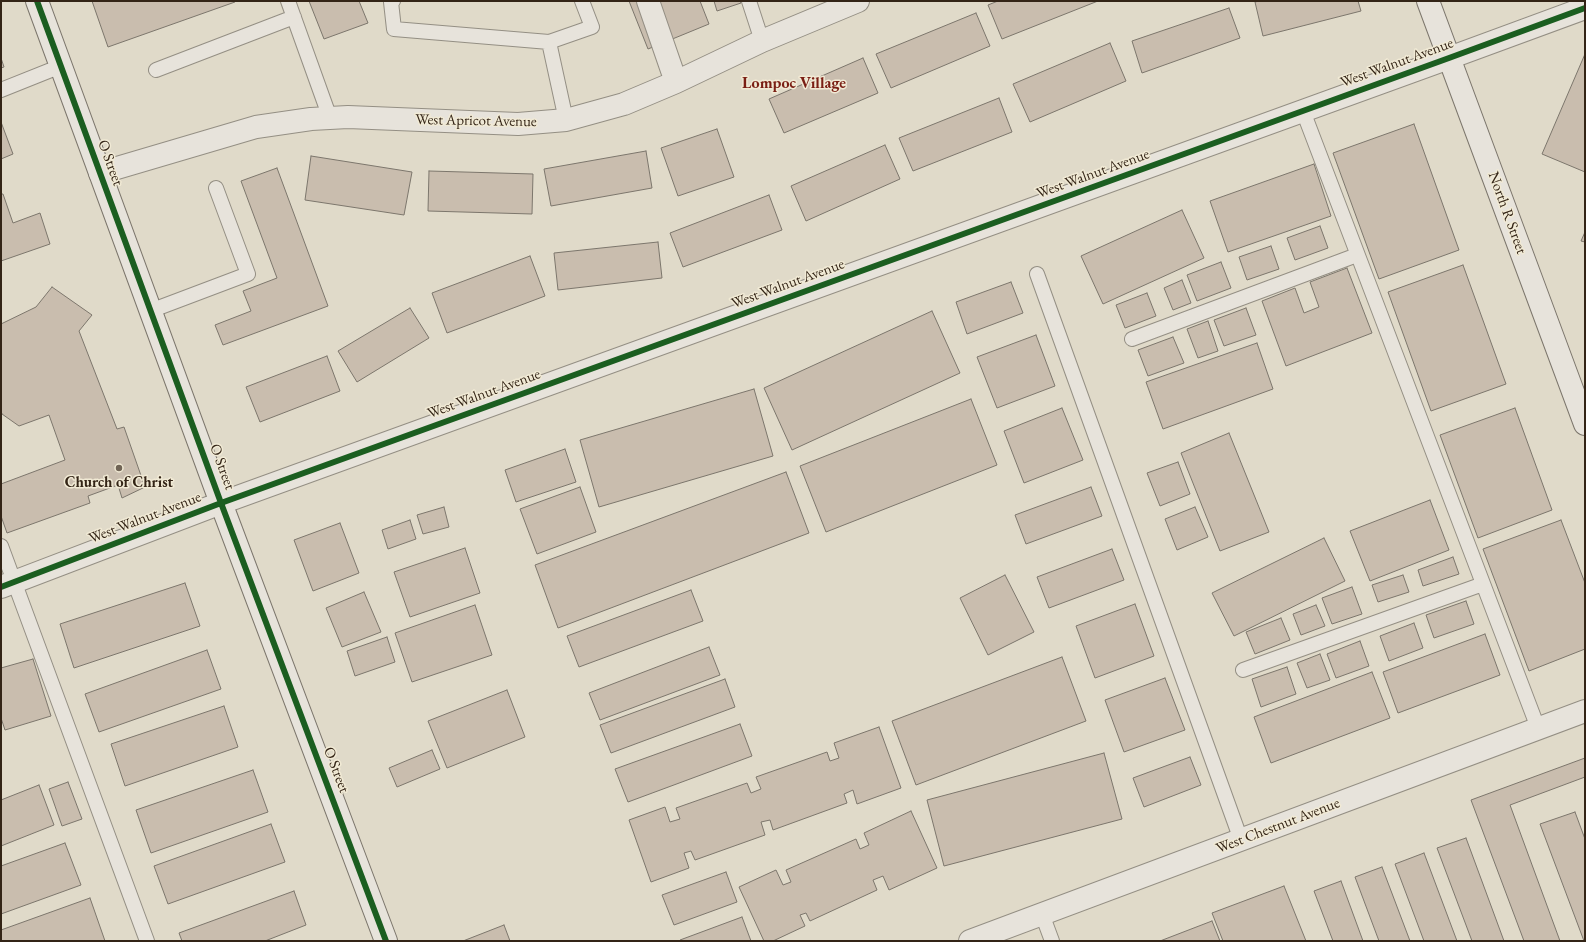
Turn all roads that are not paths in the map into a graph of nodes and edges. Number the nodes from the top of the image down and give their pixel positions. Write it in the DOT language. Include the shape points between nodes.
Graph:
graph roads {
  1 [pos="37,1"];
  2 [pos="288,1"];
  3 [pos="393,1"];
  4 [pos="582,1"];
  5 [pos="648,1"];
  6 [pos="749,1"];
  7 [pos="858,1"];
  8 [pos="1428,1"];
  9 [pos="1585,8"];
  10 [pos="294,17"];
  11 [pos="762,41"];
  12 [pos="549,42"];
  13 [pos="1449,58"];
  14 [pos="61,66"];
  15 [pos="156,70"];
  16 [pos="676,82"];
  17 [pos="1,90"];
  18 [pos="1302,111"];
  19 [pos="330,118"];
  20 [pos="566,120"];
  21 [pos="100,173"];
  22 [pos="216,188"];
  23 [pos="1357,255"];
  24 [pos="1037,274"];
  25 [pos="150,311"];
  26 [pos="1132,339"];
  27 [pos="1585,424"];
  28 [pos="221,503"];
  29 [pos="1,546"];
  30 [pos="8,584"];
  31 [pos="1483,584"];
  32 [pos="1243,670"];
  33 [pos="1585,711"];
  34 [pos="1538,728"];
  35 [pos="1241,840"];
  36 [pos="1042,914"];
  37 [pos="147,941"];
  38 [pos="386,941"];
  39 [pos="970,941"];
  40 [pos="1052,941"];
  1 -- 14 [label="street, O Street"];
  2 -- 10 [label="lane"];
  3 -- 12 [label="lane" via="391,2 394,29"];
  4 -- 12 [label="lane" via="592,27"];
  5 -- 16 [label="street"];
  6 -- 11 [label="lane"];
  7 -- 11 [label="street, West Apricot Avenue"];
  8 -- 13 [label="street, North R Street"];
  9 -- 13 [label="street, West Walnut Avenue"];
  10 -- 15 [label="lane"];
  10 -- 19 [label="lane"];
  11 -- 16 [label="street, West Apricot Avenue"];
  12 -- 20 [label="lane"];
  13 -- 18 [label="street, West Walnut Avenue"];
  13 -- 27 [label="street, North R Street"];
  14 -- 17 [label="lane"];
  14 -- 21 [label="street, O Street"];
  16 -- 20 [label="street, West Apricot Avenue" via="624,104"];
  18 -- 23 [label="lane"];
  18 -- 28 [label="street, West Walnut Avenue"];
  19 -- 20 [label="street, West Apricot Avenue" via="518,124"];
  19 -- 21 [label="street, West Apricot Avenue" via="256,127"];
  21 -- 25 [label="street, O Street"];
  22 -- 25 [label="lane" via="248,274"];
  23 -- 26 [label="lane"];
  23 -- 31 [label="lane"];
  24 -- 35 [label="lane"];
  25 -- 28 [label="street, O Street"];
  28 -- 30 [label="street, West Walnut Avenue"];
  28 -- 38 [label="street, O Street"];
  29 -- 30 [label="lane"];
  30 -- 37 [label="lane"];
  31 -- 32 [label="lane"];
  31 -- 34 [label="lane"];
  33 -- 34 [label="street, West Chestnut Avenue"];
  34 -- 35 [label="street, West Chestnut Avenue"];
  35 -- 36 [label="street, West Chestnut Avenue"];
  36 -- 39 [label="street, West Chestnut Avenue"];
  36 -- 40 [label="lane"];
}
